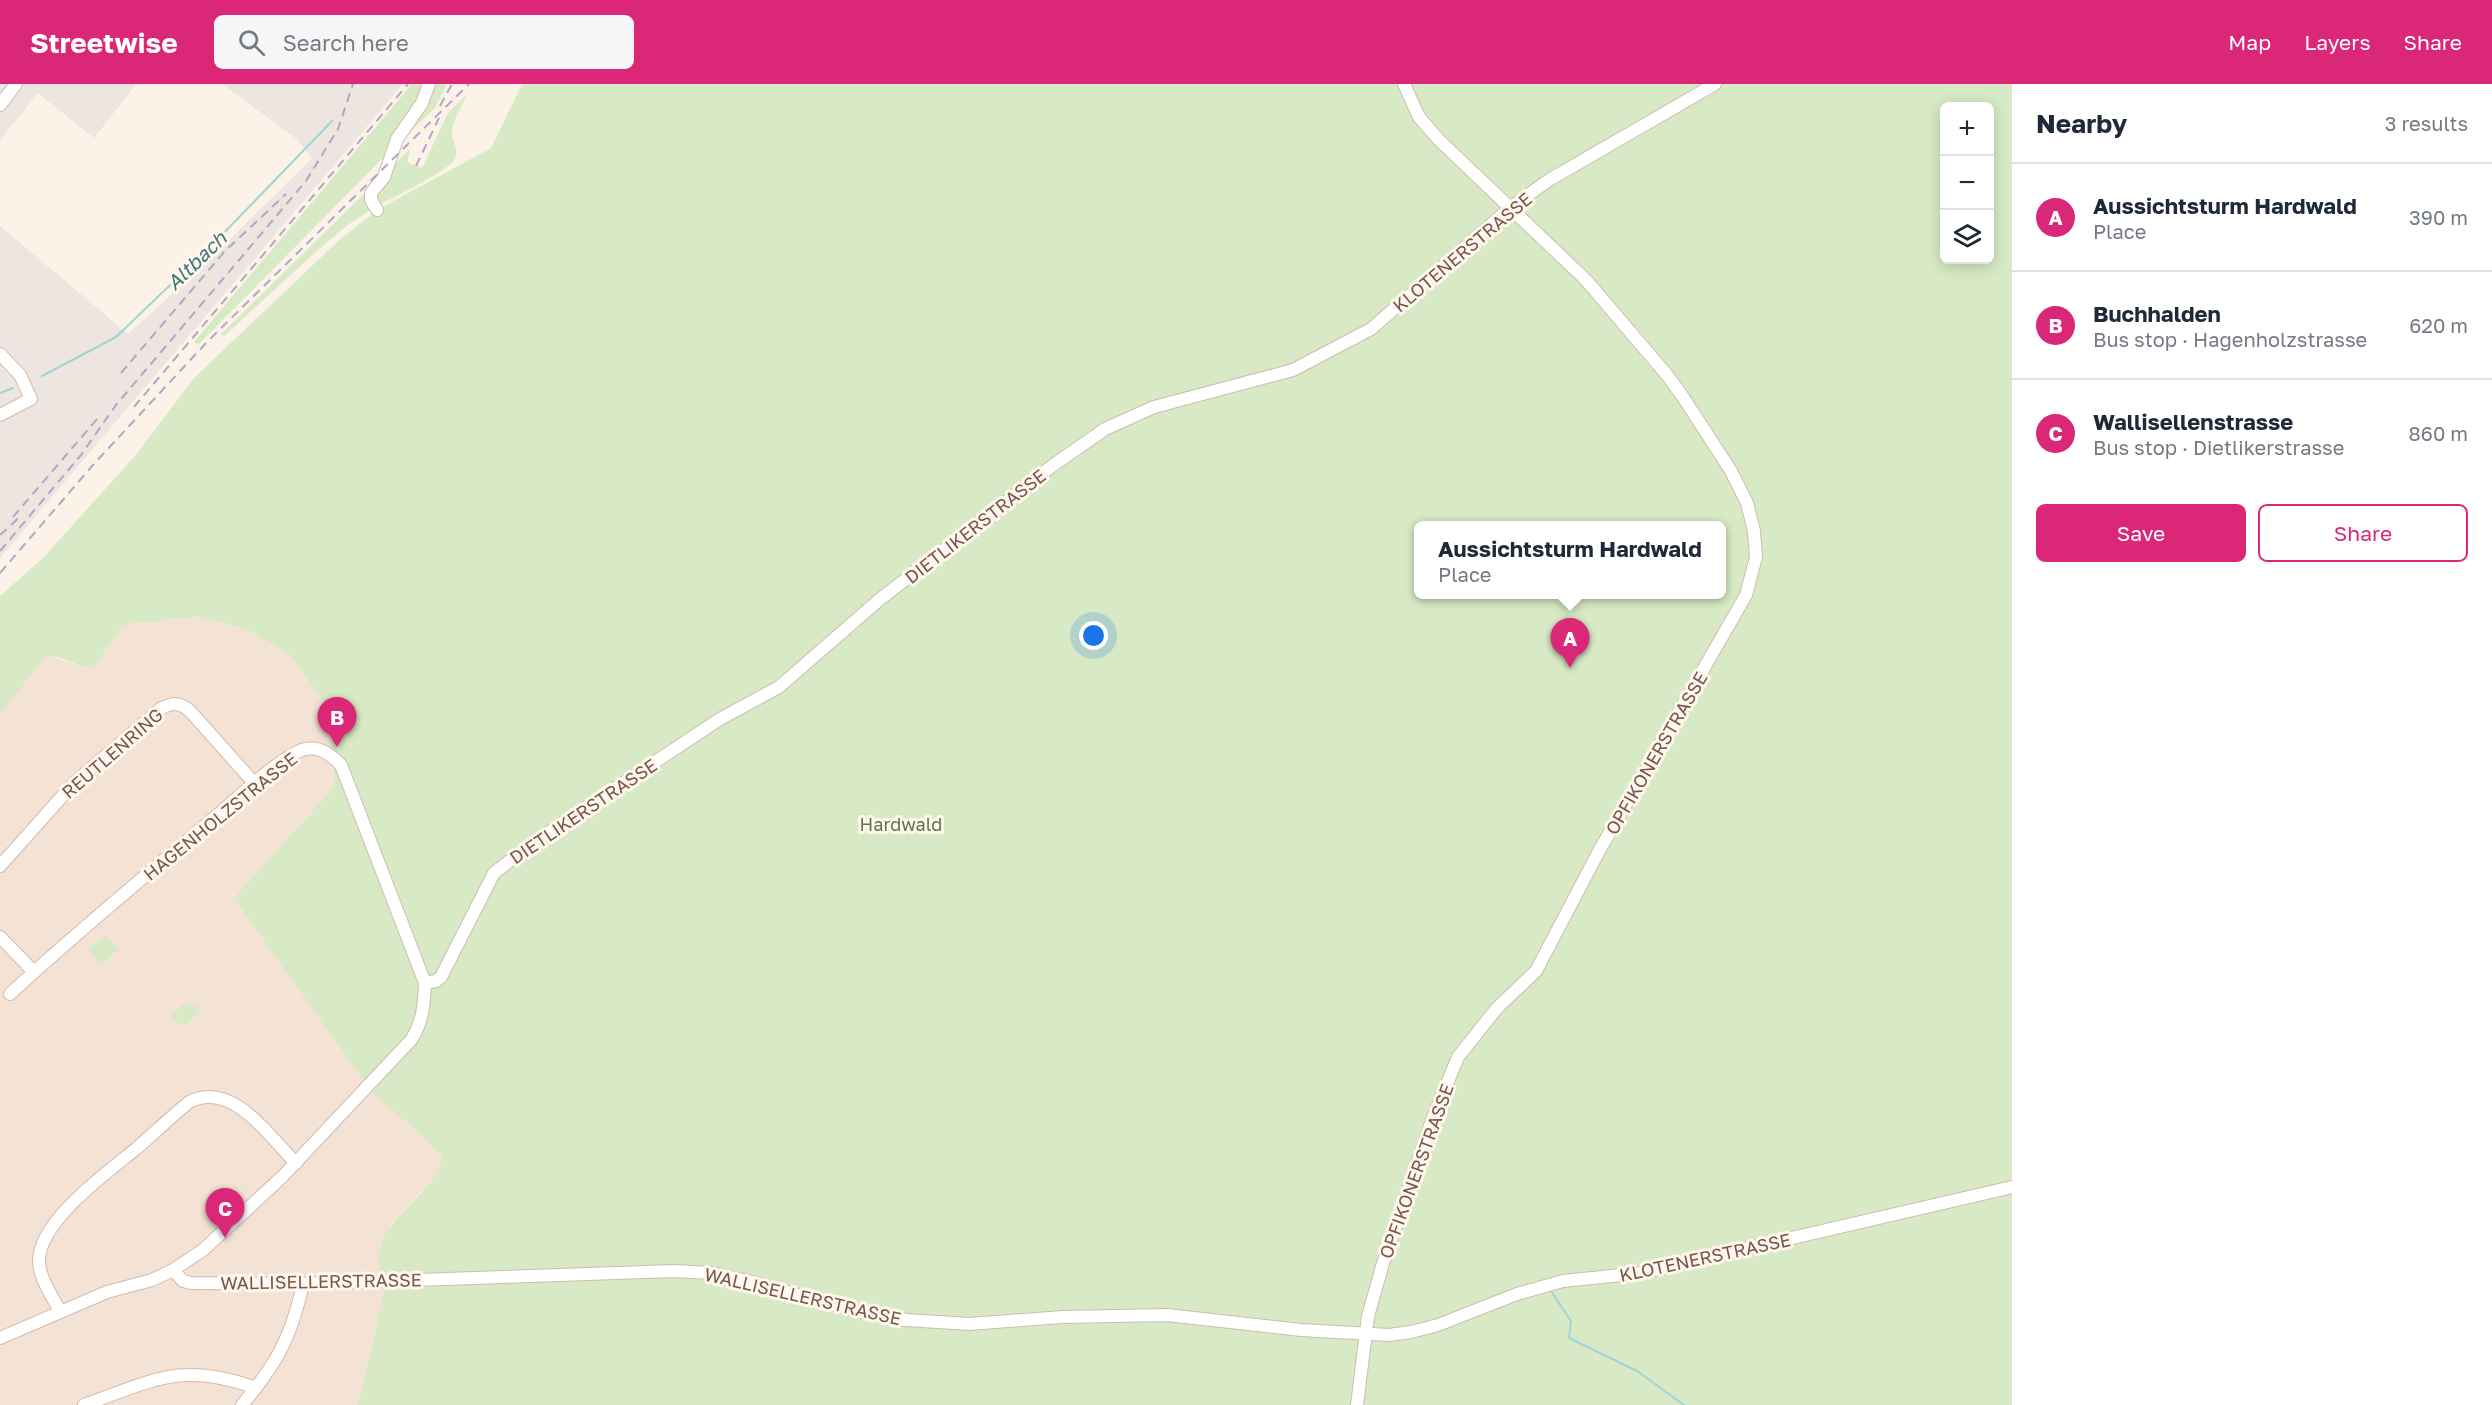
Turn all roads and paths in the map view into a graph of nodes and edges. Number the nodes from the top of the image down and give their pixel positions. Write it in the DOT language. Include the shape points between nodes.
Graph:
graph roads {
  1 [pos="16,84"];
  2 [pos="429,84"];
  3 [pos="1404,84"];
  4 [pos="1714,84"];
  5 [pos="0,105"];
  6 [pos="1510,208"];
  7 [pos="377,210"];
  8 [pos="0,354"];
  9 [pos="1198,394"];
  10 [pos="0,415"];
  11 [pos="255,784"];
  12 [pos="0,866"];
  13 [pos="0,937"];
  14 [pos="34,972"];
  15 [pos="424,983"];
  16 [pos="10,994"];
  17 [pos="296,1163"];
  18 [pos="2012,1187"];
  19 [pos="173,1270"];
  20 [pos="303,1284"];
  21 [pos="60,1311"];
  22 [pos="1365,1334"];
  23 [pos="0,1338"];
  24 [pos="256,1388"];
  25 [pos="84,1405"];
  26 [pos="242,1405"];
  27 [pos="1357,1405"];
  1 -- 5 [label="street"];
  2 -- 7 [label="street" via="423,103 397,140 384,177 371,193 370,200"];
  3 -- 6 [label="street, OPFIKONERSTRASSE" via="1419,117"];
  4 -- 6 [label="street, KLOTENERSTRASSE" via="1549,180"];
  6 -- 9 [label="street, KLOTENERSTRASSE" via="1371,329 1293,370"];
  6 -- 22 [label="street, OPFIKONERSTRASSE" via="1586,280 1667,375 1741,489 1752,517 1756,557 1746,595 1599,850 1536,970 1497,1008 1458,1057 1384,1260"];
  8 -- 10 [label="street" via="20,375 31,399"];
  9 -- 15 [label="street, DIETLIKERSTRASSE" via="1154,407 1105,429 879,600 779,687 720,719 534,842 494,873 441,977"];
  11 -- 12 [label="street, REUTLENRING" via="190,711 171,703 74,783"];
  11 -- 14 [label="street, HAGENHOLZSTRASSE"];
  11 -- 15 [label="street, HAGENHOLZSTRASSE" via="305,749 323,751 341,765"];
  13 -- 14 [label="street"];
  14 -- 16 [label="street, HAGENHOLZSTRASSE"];
  15 -- 17 [label="street" via="420,1026 411,1040"];
  17 -- 19 [label="street" via="221,1234"];
  17 -- 21 [label="street" via="234,1103 208,1096 189,1102 82,1193 46,1238 40,1252 40,1272"];
  18 -- 22 [label="street, KLOTENERSTRASSE" via="1641,1273 1563,1281 1411,1332"];
  19 -- 20 [label="street, WALLISELLERSTRASSE" via="183,1281 191,1283"];
  19 -- 21 [label="street"];
  20 -- 22 [label="street, WALLISELLERSTRASSE" via="674,1271 748,1281 857,1311 906,1320 969,1324 1094,1315 1167,1315"];
  20 -- 24 [label="street" via="287,1340"];
  21 -- 23 [label="street"];
  22 -- 27 [label="street, OPFIKONERSTRASSE"];
  24 -- 25 [label="street" via="207,1374 185,1373"];
  24 -- 26 [label="street"];
}
